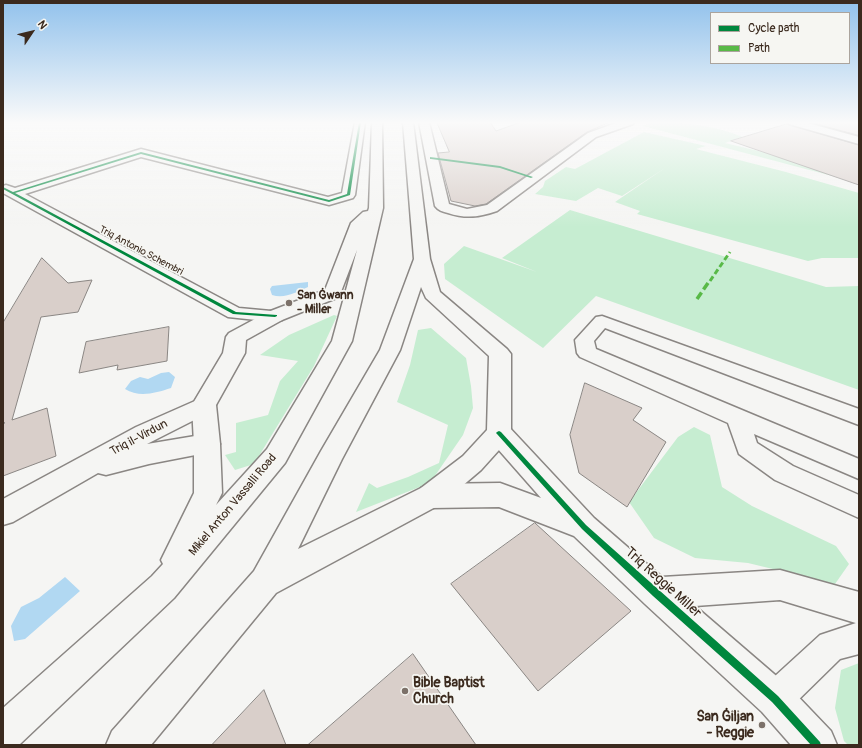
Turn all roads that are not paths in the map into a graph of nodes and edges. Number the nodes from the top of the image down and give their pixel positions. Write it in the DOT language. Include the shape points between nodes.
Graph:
graph roads {
  1 [pos="127,157"];
  2 [pos="156,157"];
  3 [pos="354,157"];
  4 [pos="377,157"];
  5 [pos="412,157"];
  6 [pos="431,157"];
  7 [pos="562,157"];
  8 [pos="8,190"];
  9 [pos="376,208"];
  10 [pos="422,260"];
  11 [pos="234,313"];
  12 [pos="275,316"];
  13 [pos="236,337"];
  14 [pos="204,405"];
  15 [pos="859,417"];
  16 [pos="737,418"];
  17 [pos="499,433"];
  18 [pos="207,444"];
  19 [pos="859,469"];
  20 [pos="76,473"];
  21 [pos="431,496"];
  22 [pos="859,507"];
  23 [pos="3,513"];
  24 [pos="584,527"];
  25 [pos="265,582"];
  26 [pos="163,587"];
  27 [pos="656,593"];
  28 [pos="859,608"];
  29 [pos="859,638"];
  30 [pos="775,699"];
  31 [pos="3,734"];
  32 [pos="126,745"];
  33 [pos="818,745"];
  1 -- 8 [label="main road"];
  2 -- 3 [label="main road" via="329,202 348,195"];
  4 -- 9 [label="main road, Mikiel Anton Vassalli Road"];
  5 -- 10 [label="main road"];
  6 -- 7 [label="main road" via="442,206 456,212 475,214 492,208"];
  8 -- 11 [label="main road, Triq Antonio Schembri"];
  9 -- 12 [label="main road" via="359,223 332,293"];
  9 -- 26 [label="main road, Mikiel Anton Vassalli Road" via="342,341 276,456"];
  10 -- 17 [label="main road" via="432,294 500,354"];
  10 -- 25 [label="main road" via="390,350"];
  11 -- 12 [label="main road, Triq Antonio Schembri"];
  11 -- 13 [label="main road"];
  12 -- 13 [label="main road"];
  13 -- 14 [label="main road" via="234,353"];
  14 -- 18 [label="main road"];
  14 -- 20 [label="main road, Triq il-Virdun" via="145,434"];
  15 -- 16 [label="lane" via="602,321 584,340 587,353"];
  16 -- 19 [label="lane"];
  16 -- 22 [label="lane" via="747,448 784,473"];
  17 -- 21 [label="main road" via="472,463"];
  17 -- 24 [label="main road, Triq Reggie Miller"];
  18 -- 20 [label="main road, Triq il-Virdun" via="149,454"];
  18 -- 26 [label="main road" via="208,493"];
  20 -- 23 [label="main road, Triq il-Virdun"];
  21 -- 24 [label="main road, Triq Reggie Miller" via="500,495"];
  21 -- 25 [label="main road"];
  24 -- 27 [label="main road, Triq Reggie Miller"];
  25 -- 32 [label="main road"];
  26 -- 31 [label="main road, Mikiel Anton Vassalli Road"];
  27 -- 28 [label="main road" via="780,585"];
  27 -- 30 [label="main road, Triq Reggie Miller"];
  29 -- 30 [label="lane" via="831,646"];
  30 -- 33 [label="main road, Triq Reggie Miller"];
}
